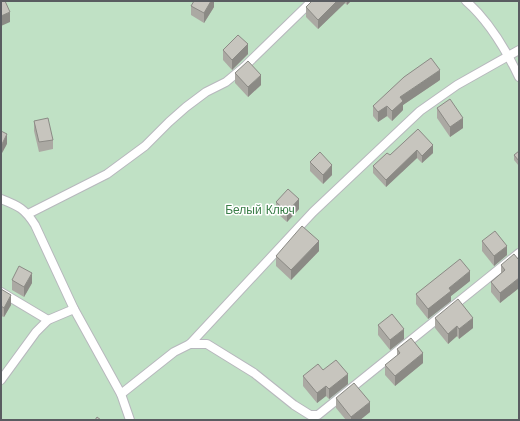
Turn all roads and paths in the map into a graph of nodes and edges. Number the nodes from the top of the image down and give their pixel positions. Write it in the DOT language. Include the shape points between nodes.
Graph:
graph roads {
  1 [pos="312,1"];
  2 [pos="466,1"];
  3 [pos="519,50"];
  4 [pos="508,56"];
  5 [pos="519,77"];
  6 [pos="1,199"];
  7 [pos="28,214"];
  8 [pos="519,253"];
  9 [pos="1,292"];
  10 [pos="74,309"];
  11 [pos="48,320"];
  12 [pos="190,344"];
  13 [pos="1,380"];
  14 [pos="121,394"];
  15 [pos="130,420"];
  1 -- 7 [label="lane" via="244,67 226,82 206,92 186,107 145,146 107,174"];
  2 -- 4 [label="lane" via="477,11"];
  3 -- 4 [label="lane"];
  4 -- 5 [label="lane"];
  4 -- 12 [label="lane" via="457,85 420,111 313,212"];
  6 -- 7 [label="lane"];
  7 -- 10 [label="lane" via="36,225"];
  8 -- 12 [label="lane" via="318,415 310,415 294,405 254,373 207,344"];
  9 -- 11 [label="lane"];
  10 -- 11 [label="lane"];
  10 -- 14 [label="lane"];
  11 -- 13 [label="lane" via="36,332"];
  12 -- 14 [label="lane" via="174,352"];
  14 -- 15 [label="lane"];
}
